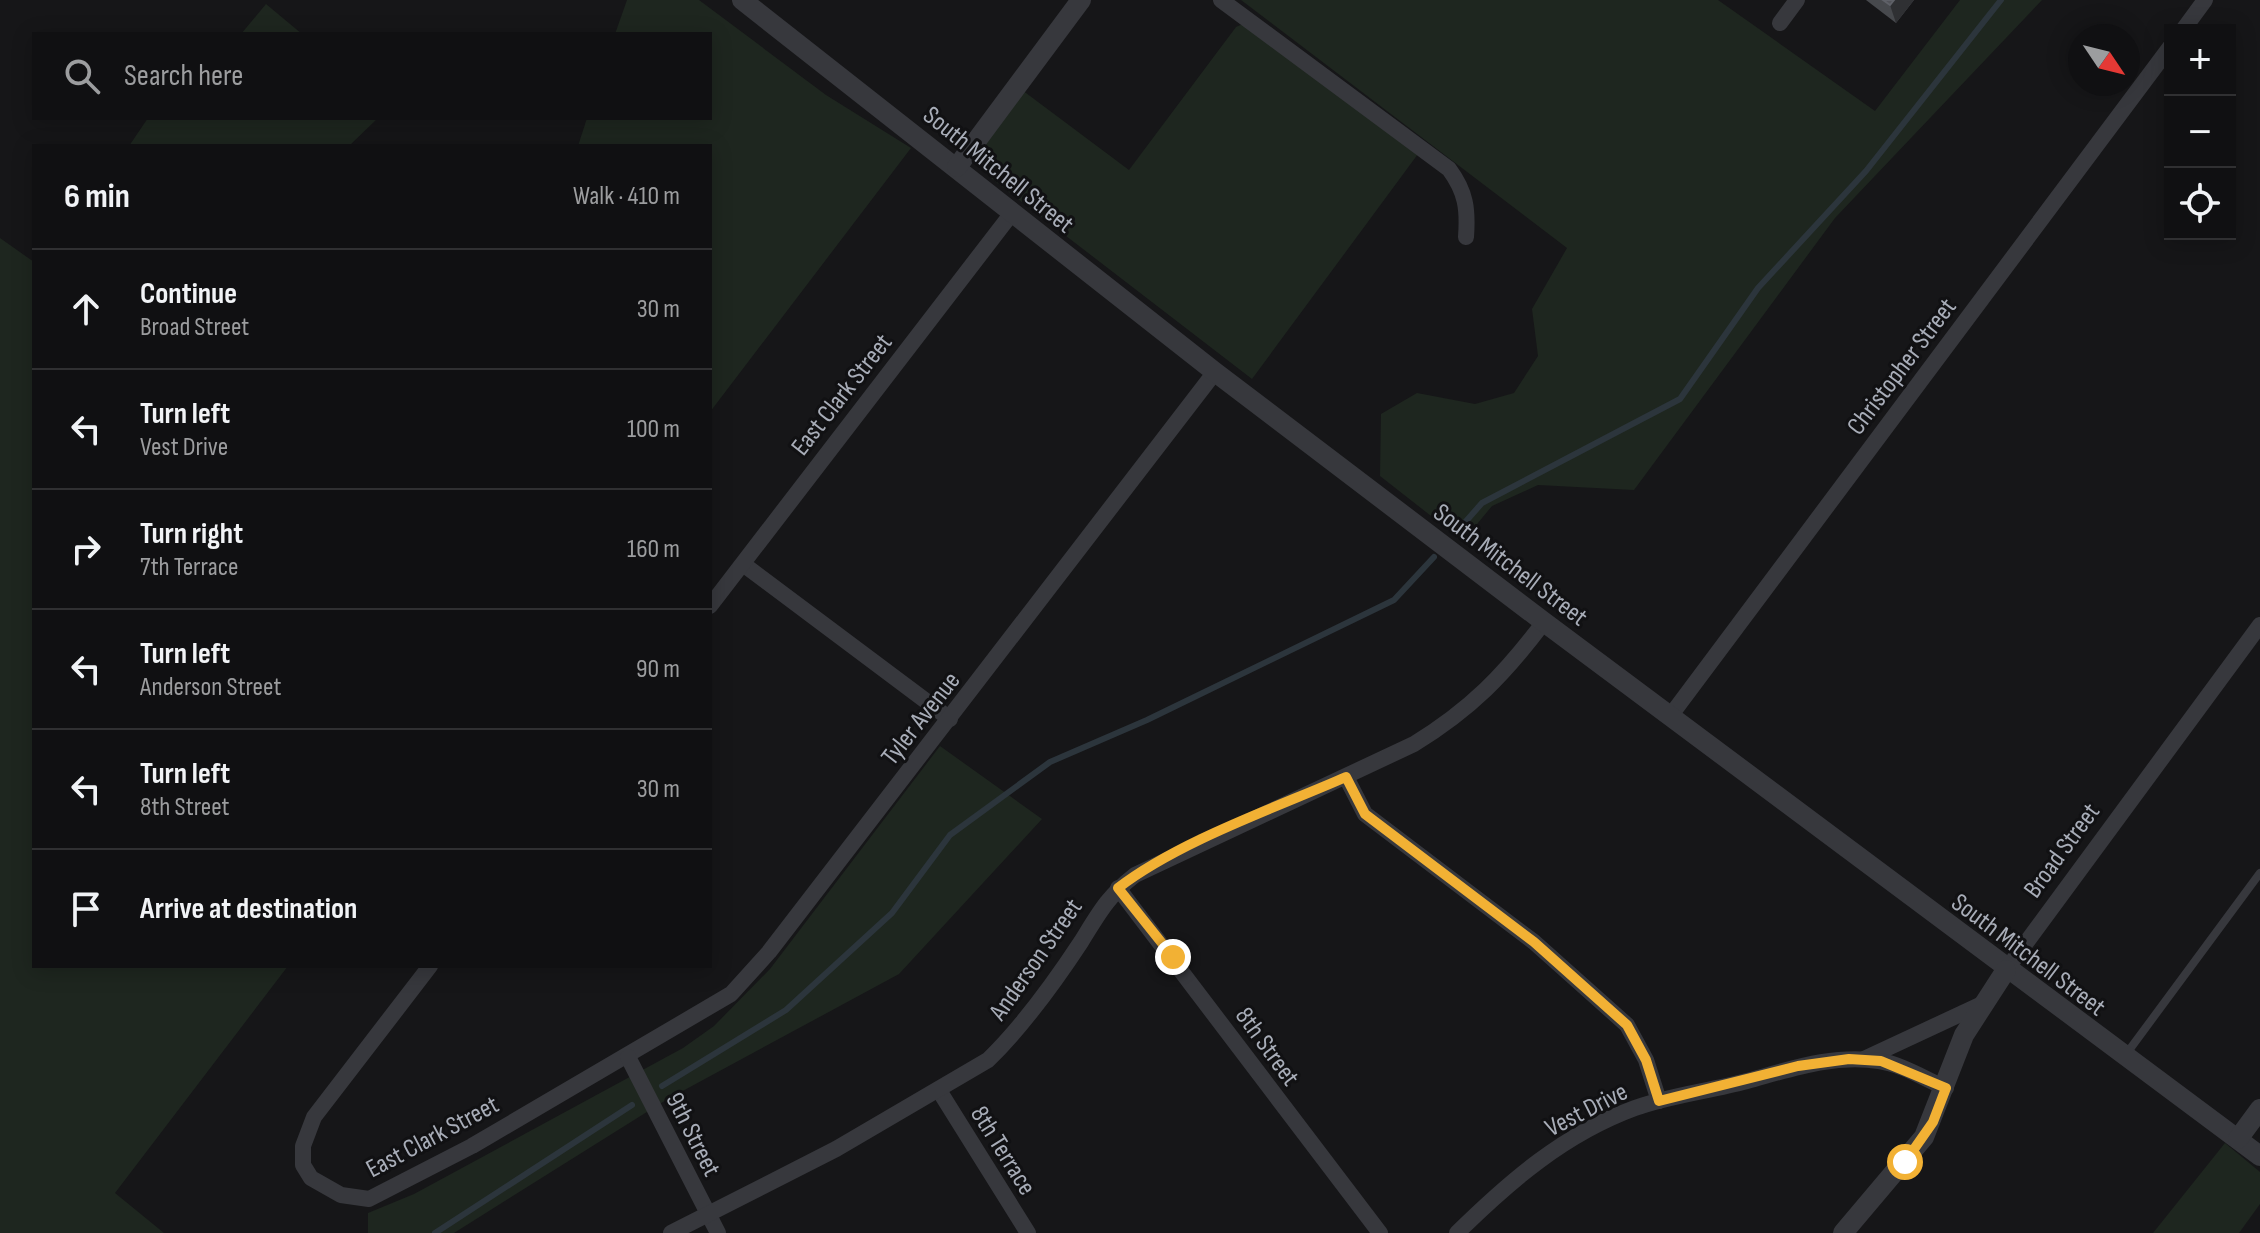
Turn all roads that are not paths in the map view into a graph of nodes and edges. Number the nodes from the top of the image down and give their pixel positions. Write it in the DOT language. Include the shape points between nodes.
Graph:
graph roads {
  1 [pos="742,0"];
  2 [pos="1081,0"];
  3 [pos="1221,0"];
  4 [pos="1797,0"];
  5 [pos="2205,0"];
  6 [pos="1780,23"];
  7 [pos="2187,24"];
  8 [pos="2164,55"];
  9 [pos="957,167"];
  10 [pos="1012,213"];
  11 [pos="1466,237"];
  12 [pos="1215,372"];
  13 [pos="743,564"];
  14 [pos="712,603"];
  15 [pos="1544,622"];
  16 [pos="2260,625"];
  17 [pos="1671,715"];
  18 [pos="950,719"];
  19 [pos="1346,777"];
  20 [pos="2260,873"];
  21 [pos="1118,888"];
  22 [pos="428,968"];
  23 [pos="2006,970"];
  24 [pos="1982,1004"];
  25 [pos="628,1057"];
  26 [pos="2124,1057"];
  27 [pos="1863,1060"];
  28 [pos="1946,1088"];
  29 [pos="940,1092"];
  30 [pos="1659,1101"];
  31 [pos="2260,1109"];
  32 [pos="2238,1139"];
  33 [pos="2260,1156"];
  34 [pos="707,1212"];
  35 [pos="671,1233"];
  36 [pos="718,1233"];
  37 [pos="1028,1233"];
  38 [pos="1380,1233"];
  39 [pos="1457,1233"];
  40 [pos="1843,1233"];
  1 -- 9 [label="street, South Mitchell Street"];
  2 -- 9 [label="street"];
  3 -- 11 [label="street" via="1449,169 1468,210"];
  4 -- 6 [label="street"];
  5 -- 7 [label="street"];
  8 -- 17 [label="street, Christopher Street"];
  9 -- 10 [label="street, South Mitchell Street"];
  10 -- 12 [label="street, South Mitchell Street"];
  10 -- 13 [label="street, East Clark Street"];
  12 -- 15 [label="street, South Mitchell Street"];
  12 -- 18 [label="street, Tyler Avenue"];
  13 -- 14 [label="street, East Clark Street"];
  13 -- 18 [label="street"];
  15 -- 17 [label="street, South Mitchell Street"];
  15 -- 19 [label="street, Anderson Street" via="1505,674 1465,709 1414,744"];
  16 -- 23 [label="street, Broad Street"];
  17 -- 23 [label="street, South Mitchell Street"];
  18 -- 25 [label="street, Tyler Avenue" via="731,994"];
  19 -- 21 [label="street, Anderson Street" via="1233,826"];
  19 -- 30 [label="street" via="1365,814 1534,942 1627,1025"];
  20 -- 26 [label="lane"];
  21 -- 29 [label="street, Anderson Street" via="1008,1041"];
  21 -- 38 [label="street, 8th Street"];
  22 -- 25 [label="street, East Clark Street" via="314,1117 303,1146 303,1165 311,1178 341,1195 369,1199"];
  23 -- 24 [label="street, Broad Street"];
  23 -- 26 [label="street, South Mitchell Street"];
  24 -- 27 [label="street"];
  24 -- 28 [label="street, Broad Street" via="1964,1035"];
  25 -- 34 [label="street, 9th Street"];
  26 -- 32 [label="street, South Mitchell Street"];
  27 -- 28 [label="street, Vest Drive" via="1881,1061"];
  27 -- 30 [label="street, Vest Drive" via="1818,1062"];
  28 -- 40 [label="street, Broad Street" via="1924,1137"];
  29 -- 34 [label="street, Anderson Street"];
  29 -- 37 [label="street, 8th Terrace"];
  30 -- 39 [label="street, Vest Drive" via="1557,1147 1505,1186"];
  31 -- 32 [label="street"];
  32 -- 33 [label="street, South Mitchell Street"];
  34 -- 35 [label="street, Anderson Street"];
  34 -- 36 [label="street, 9th Street"];
}
